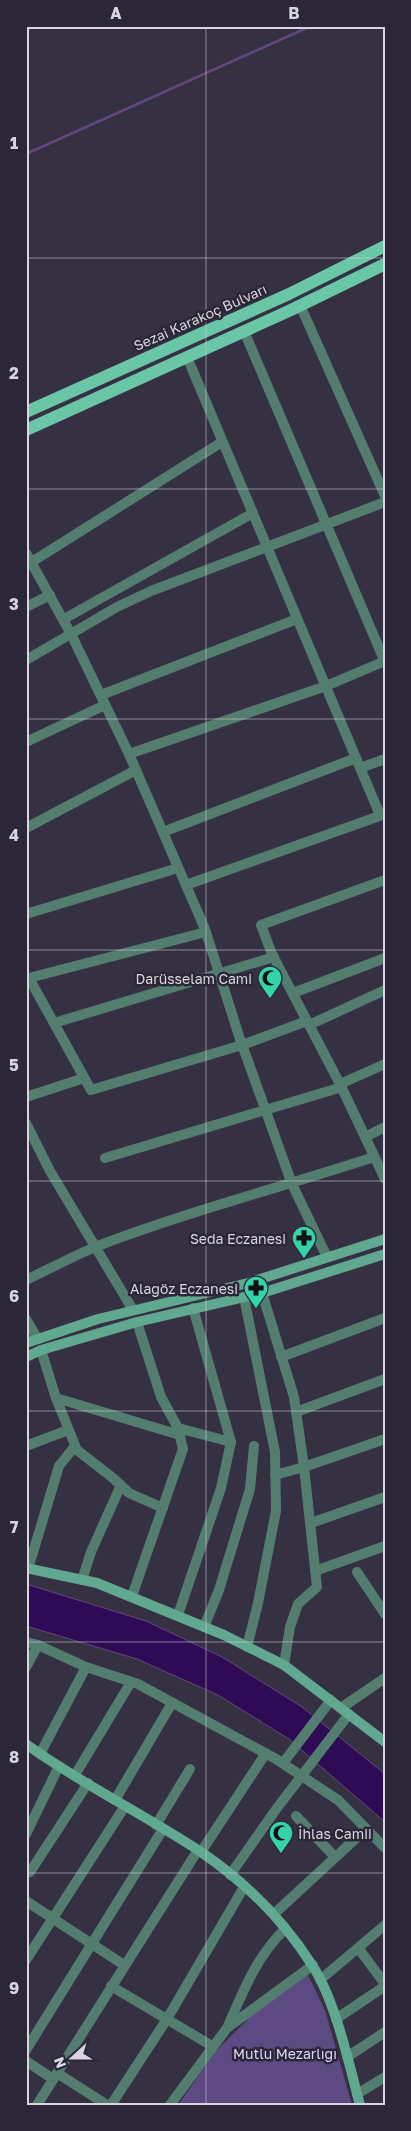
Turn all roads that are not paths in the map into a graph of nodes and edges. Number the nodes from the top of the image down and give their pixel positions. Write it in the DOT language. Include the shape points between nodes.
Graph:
graph roads {
  1 [pos="385,246"];
  2 [pos="385,264"];
  3 [pos="300,306"];
  4 [pos="244,331"];
  5 [pos="187,357"];
  6 [pos="26,412"];
  7 [pos="26,430"];
  8 [pos="222,442"];
  9 [pos="385,496"];
  10 [pos="385,502"];
  11 [pos="253,513"];
  12 [pos="326,523"];
  13 [pos="266,546"];
  14 [pos="26,554"];
  15 [pos="29,564"];
  16 [pos="50,595"];
  17 [pos="26,607"];
  18 [pos="64,619"];
  19 [pos="297,619"];
  20 [pos="71,634"];
  21 [pos="26,660"];
  22 [pos="385,661"];
  23 [pos="326,686"];
  24 [pos="103,700"];
  25 [pos="26,742"];
  26 [pos="129,754"];
  27 [pos="356,758"];
  28 [pos="385,759"];
  29 [pos="360,768"];
  30 [pos="136,770"];
  31 [pos="382,814"];
  32 [pos="26,828"];
  33 [pos="163,832"];
  34 [pos="178,868"];
  35 [pos="385,880"];
  36 [pos="186,885"];
  37 [pos="26,914"];
  38 [pos="206,932"];
  39 [pos="274,958"];
  40 [pos="385,958"];
  41 [pos="28,975"];
  42 [pos="219,975"];
  43 [pos="385,990"];
  44 [pos="292,993"];
  45 [pos="54,1023"];
  46 [pos="308,1023"];
  47 [pos="242,1045"];
  48 [pos="385,1064"];
  49 [pos="84,1078"];
  50 [pos="341,1086"];
  51 [pos="26,1097"];
  52 [pos="265,1110"];
  53 [pos="26,1123"];
  54 [pos="385,1127"];
  55 [pos="365,1137"];
  56 [pos="374,1157"];
  57 [pos="105,1158"];
  58 [pos="385,1179"];
  59 [pos="292,1184"];
  60 [pos="385,1239"];
  61 [pos="96,1247"];
  62 [pos="385,1254"];
  63 [pos="327,1257"];
  64 [pos="26,1280"];
  65 [pos="262,1293"];
  66 [pos="244,1298"];
  67 [pos="193,1308"];
  68 [pos="133,1310"];
  69 [pos="385,1318"];
  70 [pos="26,1319"];
  71 [pos="137,1322"];
  72 [pos="37,1338"];
  73 [pos="26,1343"];
  74 [pos="42,1350"];
  75 [pos="26,1357"];
  76 [pos="281,1358"];
  77 [pos="385,1378"];
  78 [pos="56,1398"];
  79 [pos="296,1412"];
  80 [pos="68,1430"];
  81 [pos="179,1431"];
  82 [pos="385,1439"];
  83 [pos="230,1442"];
  84 [pos="26,1446"];
  85 [pos="76,1446"];
  86 [pos="254,1446"];
  87 [pos="304,1467"];
  88 [pos="275,1475"];
  89 [pos="122,1485"];
  90 [pos="385,1497"];
  91 [pos="163,1508"];
  92 [pos="311,1523"];
  93 [pos="385,1546"];
  94 [pos="27,1568"];
  95 [pos="315,1571"];
  96 [pos="357,1572"];
  97 [pos="82,1580"];
  98 [pos="132,1596"];
  99 [pos="385,1614"];
  100 [pos="178,1616"];
  101 [pos="204,1627"];
  102 [pos="26,1642"];
  103 [pos="38,1645"];
  104 [pos="247,1647"];
  105 [pos="284,1665"];
  106 [pos="26,1667"];
  107 [pos="86,1667"];
  108 [pos="385,1678"];
  109 [pos="131,1682"];
  110 [pos="331,1700"];
  111 [pos="172,1703"];
  112 [pos="345,1711"];
  113 [pos="385,1742"];
  114 [pos="26,1744"];
  115 [pos="266,1753"];
  116 [pos="40,1754"];
  117 [pos="283,1763"];
  118 [pos="59,1766"];
  119 [pos="190,1769"];
  120 [pos="75,1775"];
  121 [pos="302,1776"];
  122 [pos="88,1783"];
  123 [pos="115,1800"];
  124 [pos="125,1806"];
  125 [pos="30,1815"];
  126 [pos="296,1816"];
  127 [pos="159,1827"];
  128 [pos="366,1828"];
  129 [pos="26,1834"];
  130 [pos="385,1848"];
  131 [pos="200,1851"];
  132 [pos="335,1857"];
  133 [pos="26,1870"];
  134 [pos="230,1875"];
  135 [pos="244,1887"];
  136 [pos="26,1901"];
  137 [pos="274,1914"];
  138 [pos="53,1918"];
  139 [pos="385,1925"];
  140 [pos="285,1929"];
  141 [pos="91,1944"];
  142 [pos="359,1949"];
  143 [pos="26,1960"];
  144 [pos="124,1965"];
  145 [pos="313,1965"];
  146 [pos="320,1980"];
  147 [pos="385,1985"];
  148 [pos="111,1986"];
  149 [pos="336,2019"];
  150 [pos="167,2020"];
  151 [pos="227,2028"];
  152 [pos="385,2032"];
  153 [pos="212,2046"];
  154 [pos="26,2050"];
  155 [pos="347,2057"];
  156 [pos="26,2061"];
  157 [pos="55,2076"];
  158 [pos="385,2077"];
  159 [pos="357,2094"];
  160 [pos="37,2105"];
  161 [pos="107,2105"];
  162 [pos="111,2105"];
  163 [pos="170,2105"];
  164 [pos="360,2105"];
  1 -- 6 [label="main road, Sezai Karakoç Bulvarı" via="289,294"];
  2 -- 3 [label="main road"];
  3 -- 4 [label="main road"];
  3 -- 9 [label="street"];
  4 -- 5 [label="main road"];
  4 -- 12 [label="street"];
  5 -- 7 [label="main road"];
  5 -- 8 [label="street"];
  8 -- 11 [label="street"];
  8 -- 15 [label="street"];
  10 -- 12 [label="street"];
  11 -- 13 [label="street"];
  11 -- 18 [label="street"];
  12 -- 13 [label="street"];
  12 -- 22 [label="street"];
  13 -- 19 [label="street"];
  13 -- 20 [label="street" via="151,591"];
  14 -- 15 [label="street"];
  15 -- 16 [label="street"];
  16 -- 17 [label="street"];
  16 -- 18 [label="street"];
  18 -- 20 [label="street"];
  19 -- 23 [label="street"];
  19 -- 24 [label="street"];
  20 -- 21 [label="street"];
  20 -- 24 [label="street"];
  22 -- 23 [label="street"];
  23 -- 26 [label="street"];
  23 -- 27 [label="street"];
  24 -- 25 [label="street"];
  24 -- 26 [label="street"];
  26 -- 30 [label="street"];
  27 -- 29 [label="street"];
  27 -- 33 [label="street"];
  28 -- 29 [label="street"];
  29 -- 31 [label="street"];
  30 -- 32 [label="street"];
  30 -- 33 [label="street"];
  31 -- 36 [label="street"];
  33 -- 34 [label="street"];
  34 -- 36 [label="street"];
  34 -- 37 [label="street"];
  35 -- 39 [label="street" via="261,925"];
  36 -- 38 [label="street"];
  38 -- 41 [label="street"];
  38 -- 42 [label="street"];
  39 -- 42 [label="street"];
  39 -- 44 [label="street"];
  40 -- 44 [label="street"];
  41 -- 45 [label="street"];
  42 -- 45 [label="street"];
  42 -- 47 [label="street"];
  43 -- 46 [label="street"];
  44 -- 46 [label="street"];
  45 -- 49 [label="street"];
  46 -- 47 [label="street"];
  46 -- 50 [label="street"];
  47 -- 49 [label="street" via="91,1090"];
  47 -- 52 [label="street"];
  48 -- 50 [label="street"];
  49 -- 51 [label="street"];
  50 -- 52 [label="street"];
  50 -- 55 [label="street"];
  52 -- 57 [label="street"];
  52 -- 59 [label="street"];
  53 -- 61 [label="street" via="50,1171"];
  54 -- 55 [label="street"];
  55 -- 56 [label="street"];
  56 -- 58 [label="street"];
  56 -- 59 [label="street"];
  59 -- 61 [label="street" via="166,1221"];
  59 -- 63 [label="street"];
  60 -- 63 [label="main road"];
  61 -- 64 [label="street"];
  61 -- 68 [label="street"];
  62 -- 65 [label="main road"];
  63 -- 68 [label="main road" via="248,1282"];
  65 -- 66 [label="main road"];
  65 -- 76 [label="street"];
  66 -- 67 [label="main road"];
  66 -- 88 [label="street" via="273,1443"];
  67 -- 71 [label="main road"];
  67 -- 83 [label="street"];
  68 -- 72 [label="main road"];
  69 -- 76 [label="street"];
  70 -- 72 [label="street"];
  71 -- 74 [label="main road"];
  71 -- 81 [label="street" via="161,1397"];
  72 -- 73 [label="main road"];
  74 -- 75 [label="main road"];
  74 -- 78 [label="street"];
  76 -- 79 [label="street"];
  77 -- 79 [label="street"];
  78 -- 80 [label="street"];
  78 -- 81 [label="street"];
  79 -- 87 [label="street"];
  80 -- 84 [label="street"];
  80 -- 85 [label="street"];
  81 -- 83 [label="street"];
  81 -- 91 [label="street" via="183,1449"];
  82 -- 87 [label="street"];
  83 -- 100 [label="street" via="221,1488"];
  85 -- 89 [label="street"];
  85 -- 94 [label="street" via="59,1466"];
  86 -- 101 [label="street" via="250,1489 219,1590"];
  87 -- 88 [label="street"];
  87 -- 92 [label="street"];
  88 -- 104 [label="street" via="276,1511"];
  89 -- 91 [label="street" via="129,1493"];
  89 -- 97 [label="street" via="91,1552"];
  90 -- 92 [label="street"];
  91 -- 98 [label="street"];
  92 -- 95 [label="street"];
  93 -- 95 [label="street"];
  94 -- 97 [label="main road"];
  95 -- 105 [label="street" via="317,1587 298,1604 294,1613"];
  96 -- 99 [label="street"];
  97 -- 98 [label="main road"];
  98 -- 100 [label="main road"];
  100 -- 101 [label="main road"];
  101 -- 104 [label="main road"];
  102 -- 103 [label="street"];
  103 -- 106 [label="street"];
  103 -- 107 [label="street"];
  104 -- 105 [label="main road"];
  105 -- 110 [label="main road"];
  107 -- 109 [label="street"];
  107 -- 116 [label="street"];
  108 -- 112 [label="street"];
  109 -- 111 [label="street"];
  109 -- 120 [label="street"];
  110 -- 112 [label="main road"];
  110 -- 117 [label="street"];
  111 -- 115 [label="street"];
  111 -- 123 [label="street"];
  112 -- 113 [label="main road"];
  112 -- 121 [label="street"];
  114 -- 116 [label="main road"];
  115 -- 117 [label="street"];
  115 -- 131 [label="street"];
  116 -- 118 [label="main road"];
  117 -- 121 [label="street"];
  118 -- 120 [label="main road"];
  118 -- 125 [label="street"];
  119 -- 127 [label="street"];
  120 -- 122 [label="main road"];
  121 -- 128 [label="street" via="338,1800"];
  121 -- 134 [label="street"];
  122 -- 123 [label="main road"];
  122 -- 133 [label="street" via="30,1872"];
  123 -- 124 [label="main road"];
  124 -- 127 [label="main road"];
  124 -- 138 [label="street"];
  125 -- 129 [label="street"];
  126 -- 132 [label="street"];
  127 -- 131 [label="main road"];
  127 -- 141 [label="street"];
  128 -- 130 [label="street"];
  128 -- 132 [label="street"];
  131 -- 134 [label="main road"];
  131 -- 144 [label="street"];
  132 -- 137 [label="street"];
  134 -- 135 [label="main road"];
  135 -- 137 [label="main road"];
  135 -- 150 [label="street"];
  136 -- 138 [label="street"];
  137 -- 140 [label="main road"];
  138 -- 141 [label="street"];
  138 -- 143 [label="street"];
  139 -- 142 [label="street"];
  140 -- 145 [label="main road"];
  140 -- 151 [label="street" via="271,1942 248,1980"];
  141 -- 144 [label="street"];
  141 -- 154 [label="street"];
  142 -- 146 [label="street"];
  142 -- 147 [label="street"];
  144 -- 148 [label="street"];
  145 -- 146 [label="main road"];
  145 -- 151 [label="street"];
  146 -- 149 [label="main road"];
  147 -- 149 [label="street"];
  148 -- 150 [label="street"];
  148 -- 157 [label="street"];
  149 -- 155 [label="main road"];
  150 -- 153 [label="street"];
  150 -- 162 [label="street"];
  151 -- 153 [label="street"];
  152 -- 155 [label="street"];
  153 -- 163 [label="street"];
  155 -- 159 [label="main road"];
  156 -- 157 [label="street"];
  157 -- 160 [label="street"];
  157 -- 161 [label="street"];
  158 -- 159 [label="street"];
  159 -- 164 [label="main road"];
}
